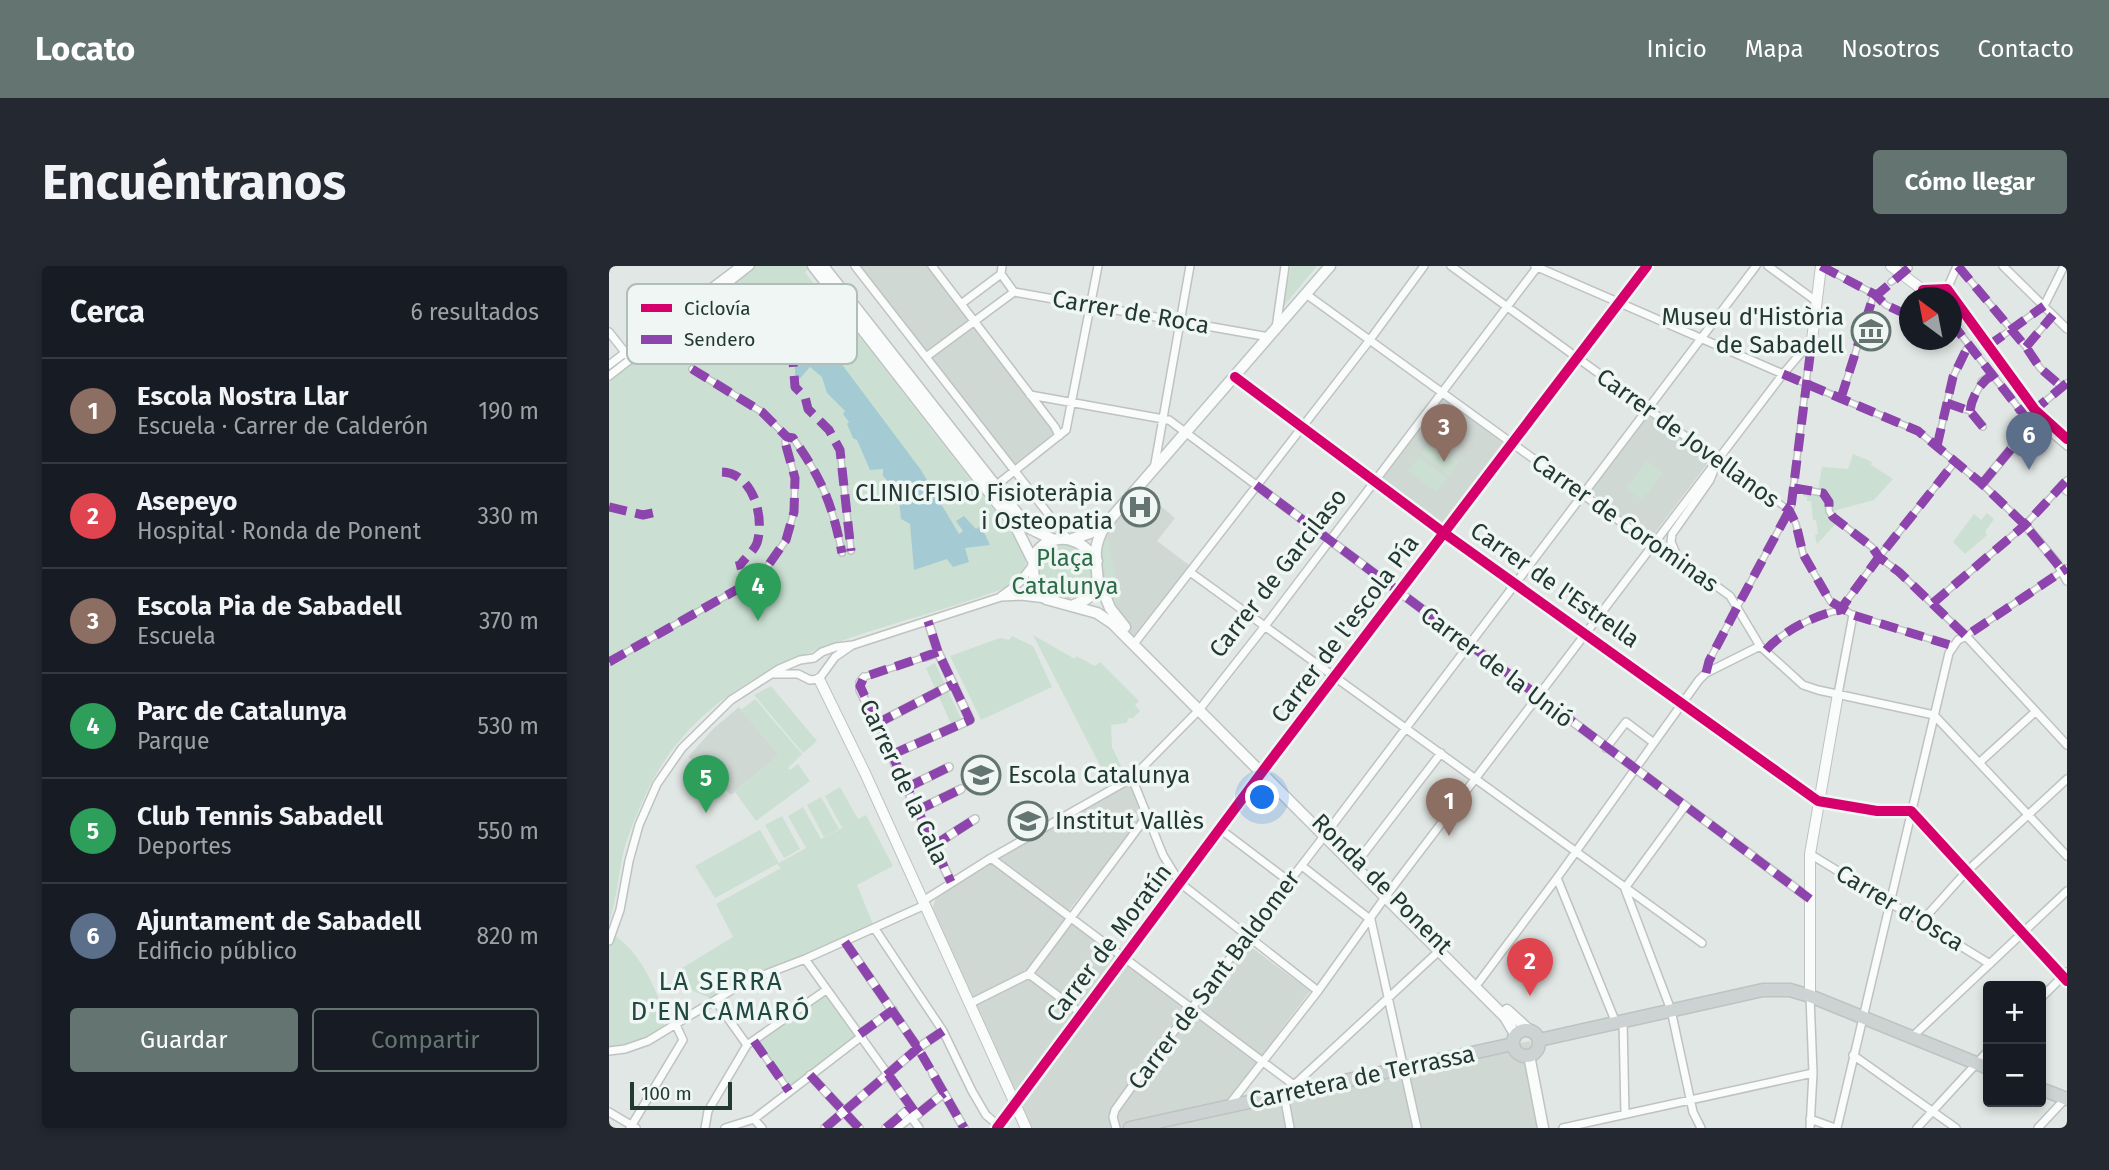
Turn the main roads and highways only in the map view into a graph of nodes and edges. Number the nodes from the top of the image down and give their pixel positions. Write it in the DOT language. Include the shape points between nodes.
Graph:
graph roads {
  1 [pos="813,266"];
  2 [pos="823,266"];
  3 [pos="1330,266"];
  4 [pos="827,284"];
  5 [pos="837,284"];
  6 [pos="857,311"];
  7 [pos="857,321"];
  8 [pos="992,489"];
  9 [pos="1106,524"];
  10 [pos="1069,538"];
  11 [pos="1054,540"];
  12 [pos="1097,561"];
  13 [pos="1033,563"];
  14 [pos="1099,581"];
  15 [pos="1074,605"];
  16 [pos="1201,707"];
  17 [pos="1327,834"];
  18 [pos="1388,894"];
  19 [pos="1529,1030"];
  20 [pos="1514,1039"];
  21 [pos="1539,1040"];
  22 [pos="1529,1055"];
  23 [pos="1982,1066"];
  24 [pos="2046,1091"];
  25 [pos="2066,1098"];
  26 [pos="1169,1124"];
  27 [pos="1130,1128"];
  28 [pos="1542,1128"];
  1 -- 4 [label="main road"];
  2 -- 5 [label="main road"];
  3 -- 9 [label="main road"];
  6 -- 8 [label="main road"];
  7 -- 8 [label="main road"];
  8 -- 11 [label="main road" via="1027,526"];
  8 -- 13 [label="main road"];
  9 -- 10 [label="main road"];
  9 -- 12 [label="main road"];
  10 -- 11 [label="main road"];
  10 -- 12 [label="main road"];
  11 -- 13 [label="main road" via="1041,547"];
  12 -- 14 [label="main road"];
  13 -- 15 [label="main road" via="1035,581 1046,599"];
  14 -- 15 [label="main road" via="1089,597"];
  14 -- 16 [label="main road, Ronda de Ponent" via="1110,608"];
  15 -- 16 [label="main road, Ronda de Ponent" via="1107,618"];
  16 -- 17 [label="main road, Ronda de Ponent"];
  17 -- 18 [label="main road, Ronda de Ponent"];
  17 -- 18 [label="main road, Ronda de Ponent"];
  18 -- 19 [label="main road, Ronda de Ponent"];
  18 -- 20 [label="main road, Ronda de Ponent" via="1506,1017"];
  19 -- 20 [label="main road"];
  19 -- 21 [label="main road"];
  20 -- 22 [label="main road" via="1518,1052"];
  20 -- 26 [label="main road, Carretera de Terrassa" via="1404,1068 1296,1088"];
  21 -- 22 [label="main road"];
  21 -- 23 [label="main road" via="1763,990 1790,990"];
  22 -- 28 [label="main road"];
  24 -- 25 [label="main road"];
  26 -- 27 [label="main road, Carretera de Terrassa"];
}
